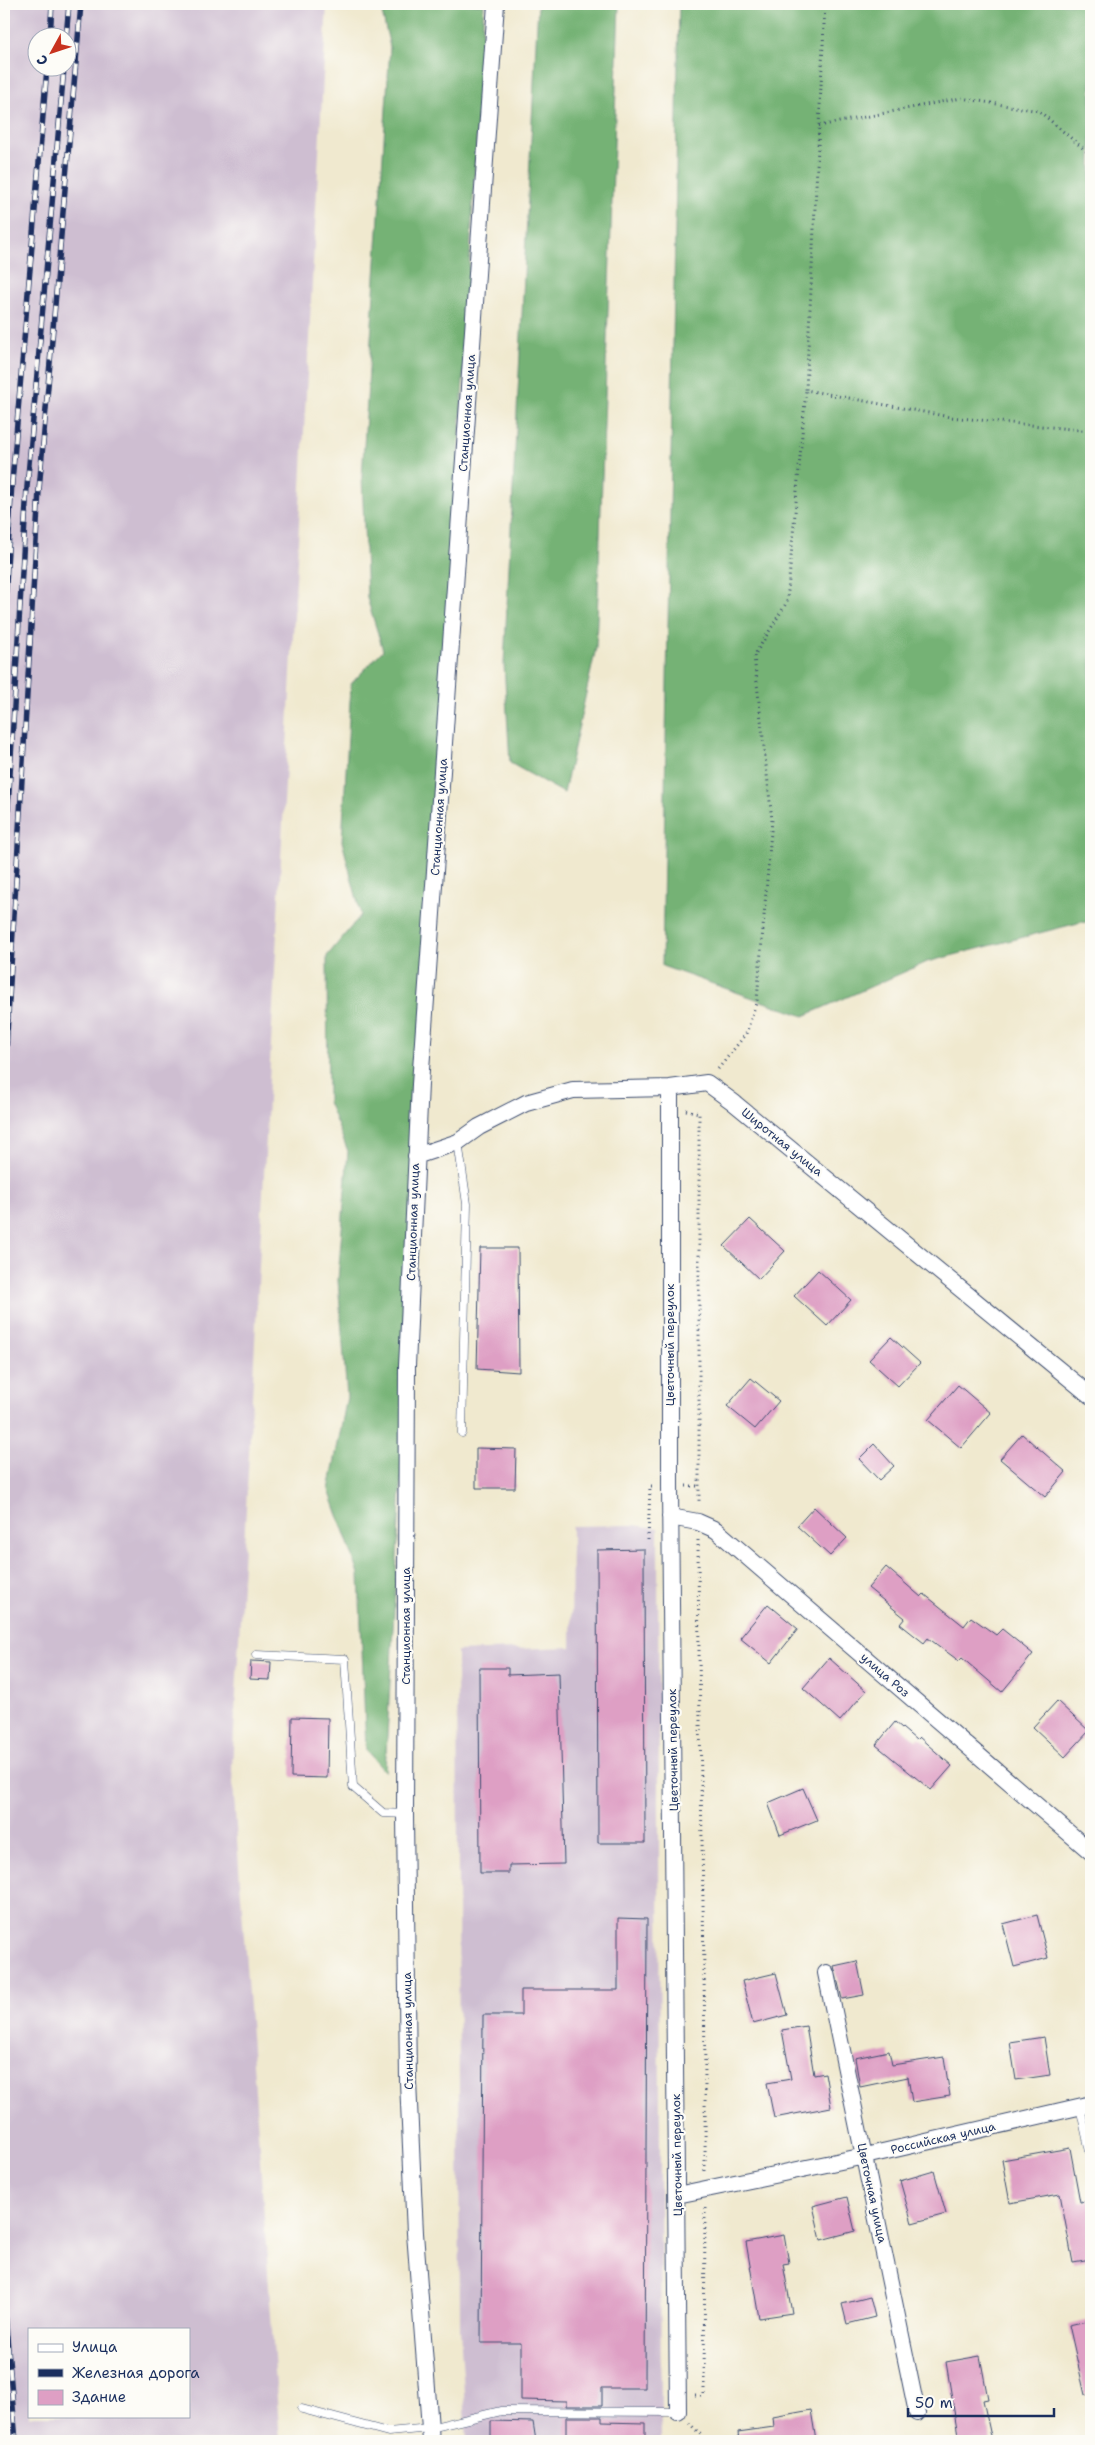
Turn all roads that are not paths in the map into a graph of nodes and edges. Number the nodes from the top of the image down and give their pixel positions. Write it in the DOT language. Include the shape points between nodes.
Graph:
graph roads {
  1 [pos="496,4"];
  2 [pos="670,1088"];
  3 [pos="458,1142"];
  4 [pos="416,1156"];
  5 [pos="1091,1396"];
  6 [pos="462,1433"];
  7 [pos="670,1517"];
  8 [pos="256,1655"];
  9 [pos="405,1814"];
  10 [pos="1091,1852"];
  11 [pos="826,1973"];
  12 [pos="1086,2106"];
  13 [pos="865,2156"];
  14 [pos="1091,2156"];
  15 [pos="677,2195"];
  16 [pos="302,2410"];
  17 [pos="678,2412"];
  18 [pos="917,2413"];
  19 [pos="430,2435"];
  1 -- 4 [label="street, Станционная улица"];
  2 -- 3 [label="street" via="573,1090 526,1104 479,1127"];
  2 -- 5 [label="street, Широтная улица" via="707,1084 733,1102"];
  2 -- 7 [label="street, Цветочный переулок"];
  3 -- 4 [label="street"];
  3 -- 6 [label="lane" via="467,1204"];
  4 -- 9 [label="street, Станционная улица" via="407,1366"];
  7 -- 10 [label="street, улица Роз" via="698,1522 716,1530"];
  7 -- 15 [label="street, Цветочный переулок"];
  8 -- 9 [label="lane" via="345,1659 353,1787 383,1813"];
  9 -- 19 [label="street, Станционная улица" via="408,2082"];
  11 -- 13 [label="street, Цветочная улица"];
  12 -- 13 [label="street, Российская улица"];
  12 -- 14 [label="lane"];
  13 -- 15 [label="street, Российская улица"];
  13 -- 18 [label="street, Цветочная улица"];
  15 -- 17 [label="street, Цветочный переулок"];
  16 -- 19 [label="lane" via="388,2432"];
  17 -- 19 [label="lane" via="501,2411"];
}
